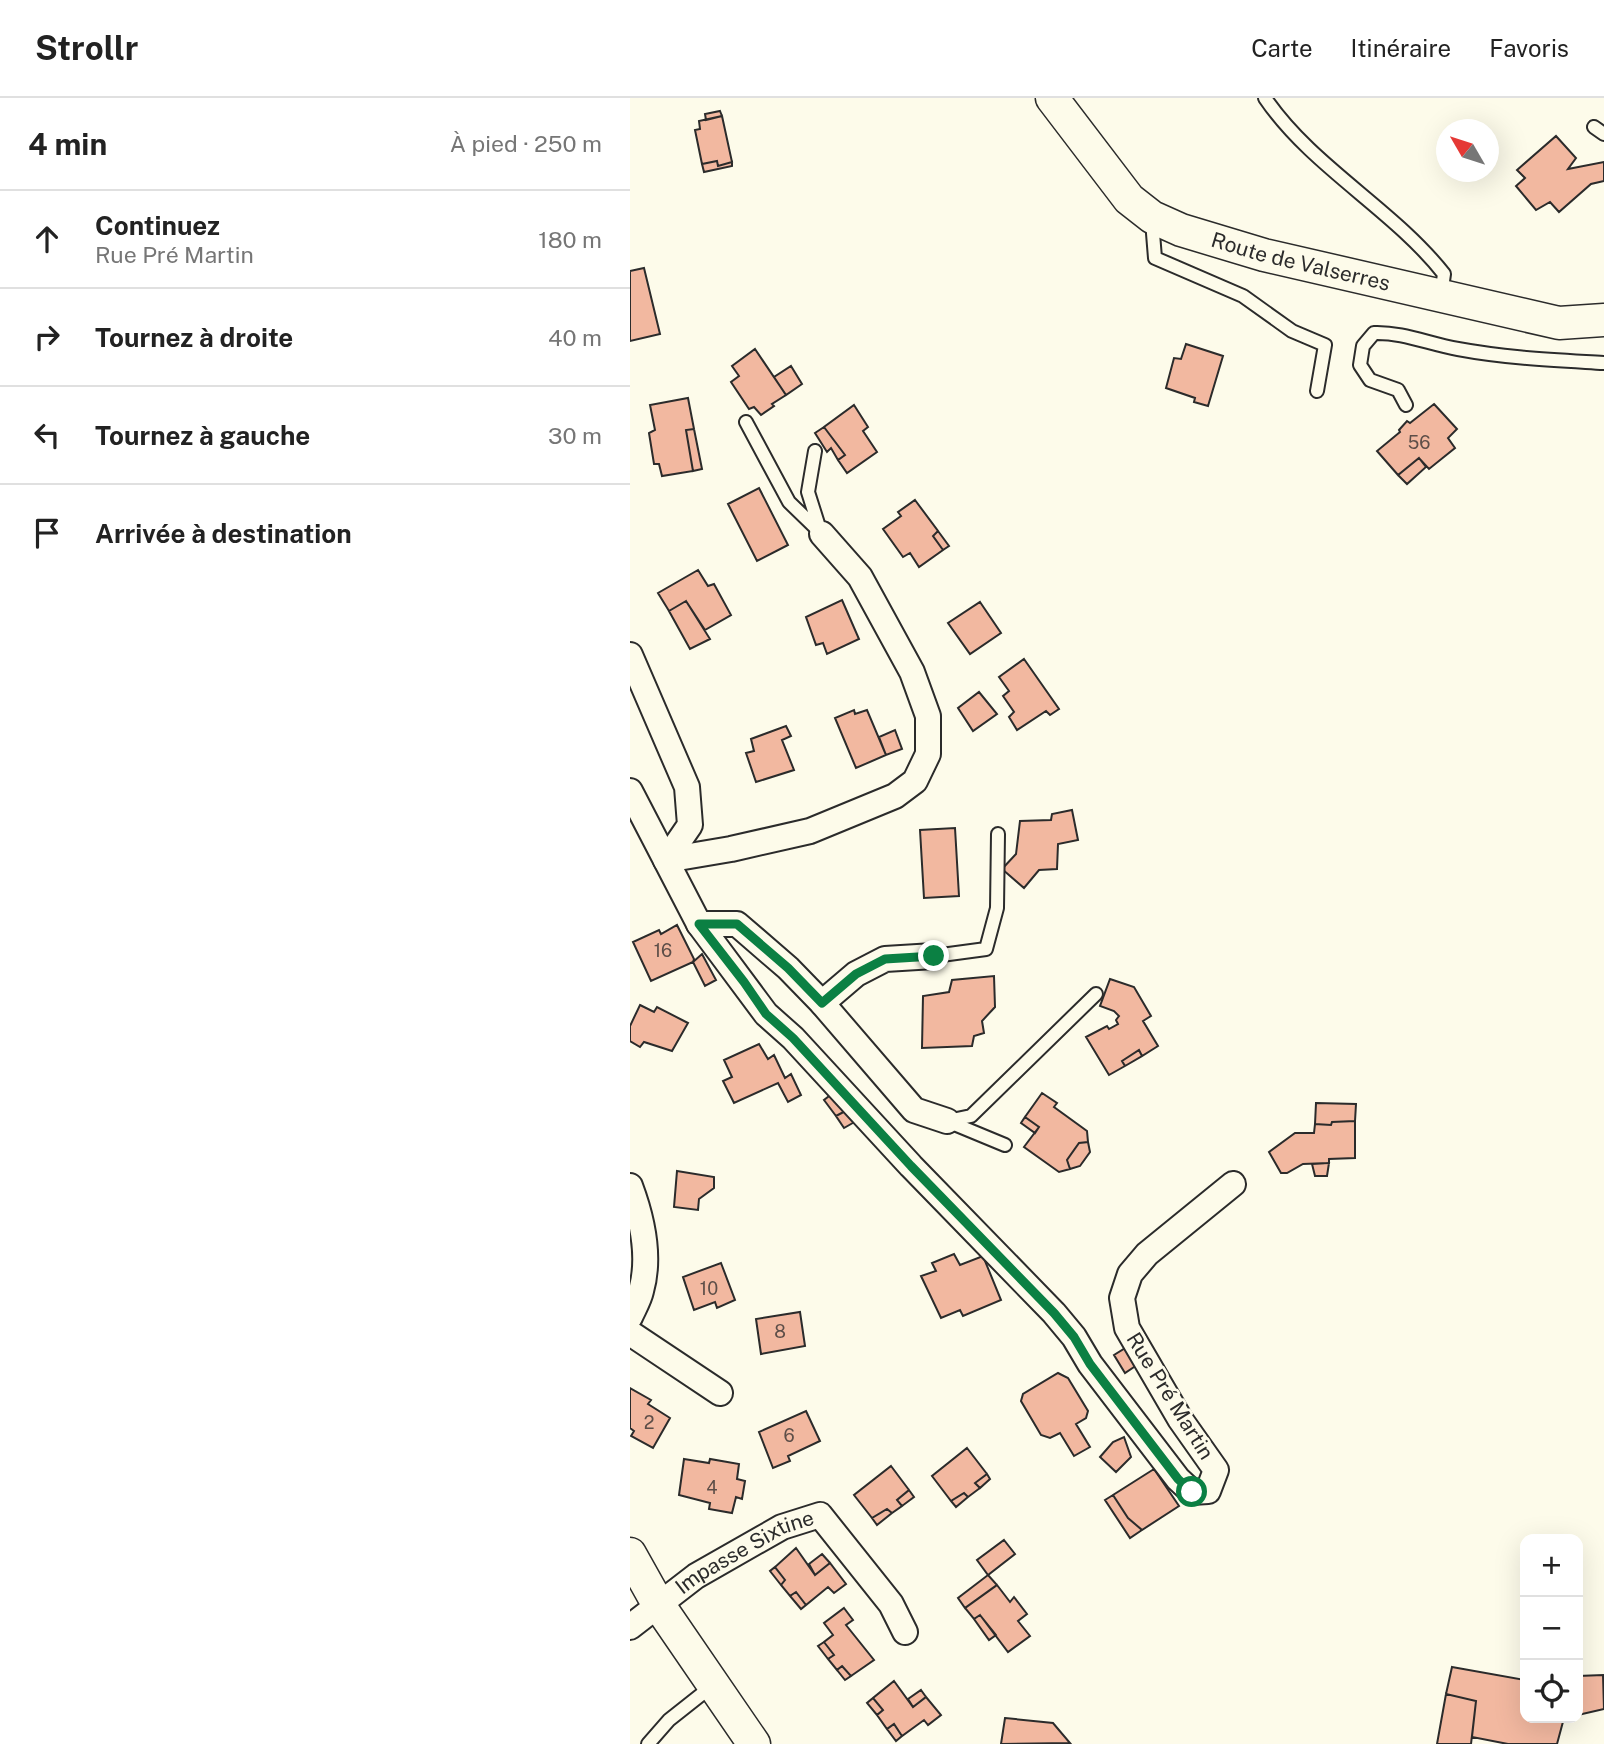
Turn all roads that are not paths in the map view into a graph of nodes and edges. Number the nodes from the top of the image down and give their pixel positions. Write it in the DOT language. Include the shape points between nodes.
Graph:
graph roads {
  1 [pos="1052,98"];
  2 [pos="1265,98"];
  3 [pos="1152,217"];
  4 [pos="1441,295"];
  5 [pos="1604,320"];
  6 [pos="1604,363"];
  7 [pos="1317,391"];
  8 [pos="1406,405"];
  9 [pos="746,422"];
  10 [pos="815,451"];
  11 [pos="822,534"];
  12 [pos="630,656"];
  13 [pos="630,791"];
  14 [pos="998,834"];
  15 [pos="666,860"];
  16 [pos="699,924"];
  17 [pos="934,956"];
  18 [pos="1096,994"];
  19 [pos="822,1003"];
  20 [pos="947,1121"];
  21 [pos="1005,1145"];
  22 [pos="1233,1184"];
  23 [pos="630,1186"];
  24 [pos="630,1317"];
  25 [pos="630,1333"];
  26 [pos="720,1393"];
  27 [pos="630,1554"];
  28 [pos="658,1604"];
  29 [pos="630,1627"];
  30 [pos="905,1632"];
  31 [pos="712,1686"];
  32 [pos="648,1744"];
  33 [pos="754,1744"];
  1 -- 3 [label="street, Route de Valserres" via="1129,199"];
  2 -- 4 [label="lane" via="1279,118 1334,171 1429,254 1444,274"];
  3 -- 4 [label="street, Route de Valserres" via="1264,255"];
  3 -- 7 [label="lane" via="1155,258 1243,296 1292,331 1325,345"];
  4 -- 5 [label="street, Route de Valserres" via="1559,323"];
  6 -- 8 [label="lane" via="1515,358 1393,332 1374,333 1363,346 1360,365 1370,380 1398,390"];
  9 -- 11 [label="lane" via="789,502"];
  10 -- 11 [label="lane" via="808,492"];
  11 -- 15 [label="street" via="860,577 912,672 928,716 924,763 915,781 895,796 810,831"];
  12 -- 15 [label="street" via="687,787 690,825"];
  13 -- 15 [label="street, Rue Pré Martin"];
  14 -- 17 [label="lane" via="997,908 986,949"];
  15 -- 16 [label="street, Rue Pré Martin"];
  16 -- 19 [label="street" via="737,924"];
  16 -- 22 [label="street, Rue Pré Martin" via="766,1014 1054,1313 1192,1492 1208,1490 1216,1469 1180,1419 1127,1328 1122,1298 1130,1274 1147,1254"];
  17 -- 19 [label="street" via="885,959 856,974"];
  18 -- 20 [label="lane" via="971,1116"];
  19 -- 20 [label="street" via="914,1110"];
  20 -- 21 [label="lane"];
  23 -- 24 [label="street" via="645,1242 642,1290"];
  25 -- 26 [label="street"];
  27 -- 28 [label="street"];
  28 -- 29 [label="street"];
  28 -- 30 [label="street, Impasse Sixtine" via="696,1576 782,1527 820,1515 891,1604"];
  28 -- 31 [label="street"];
  31 -- 32 [label="lane" via="669,1720"];
  31 -- 33 [label="street"];
}
